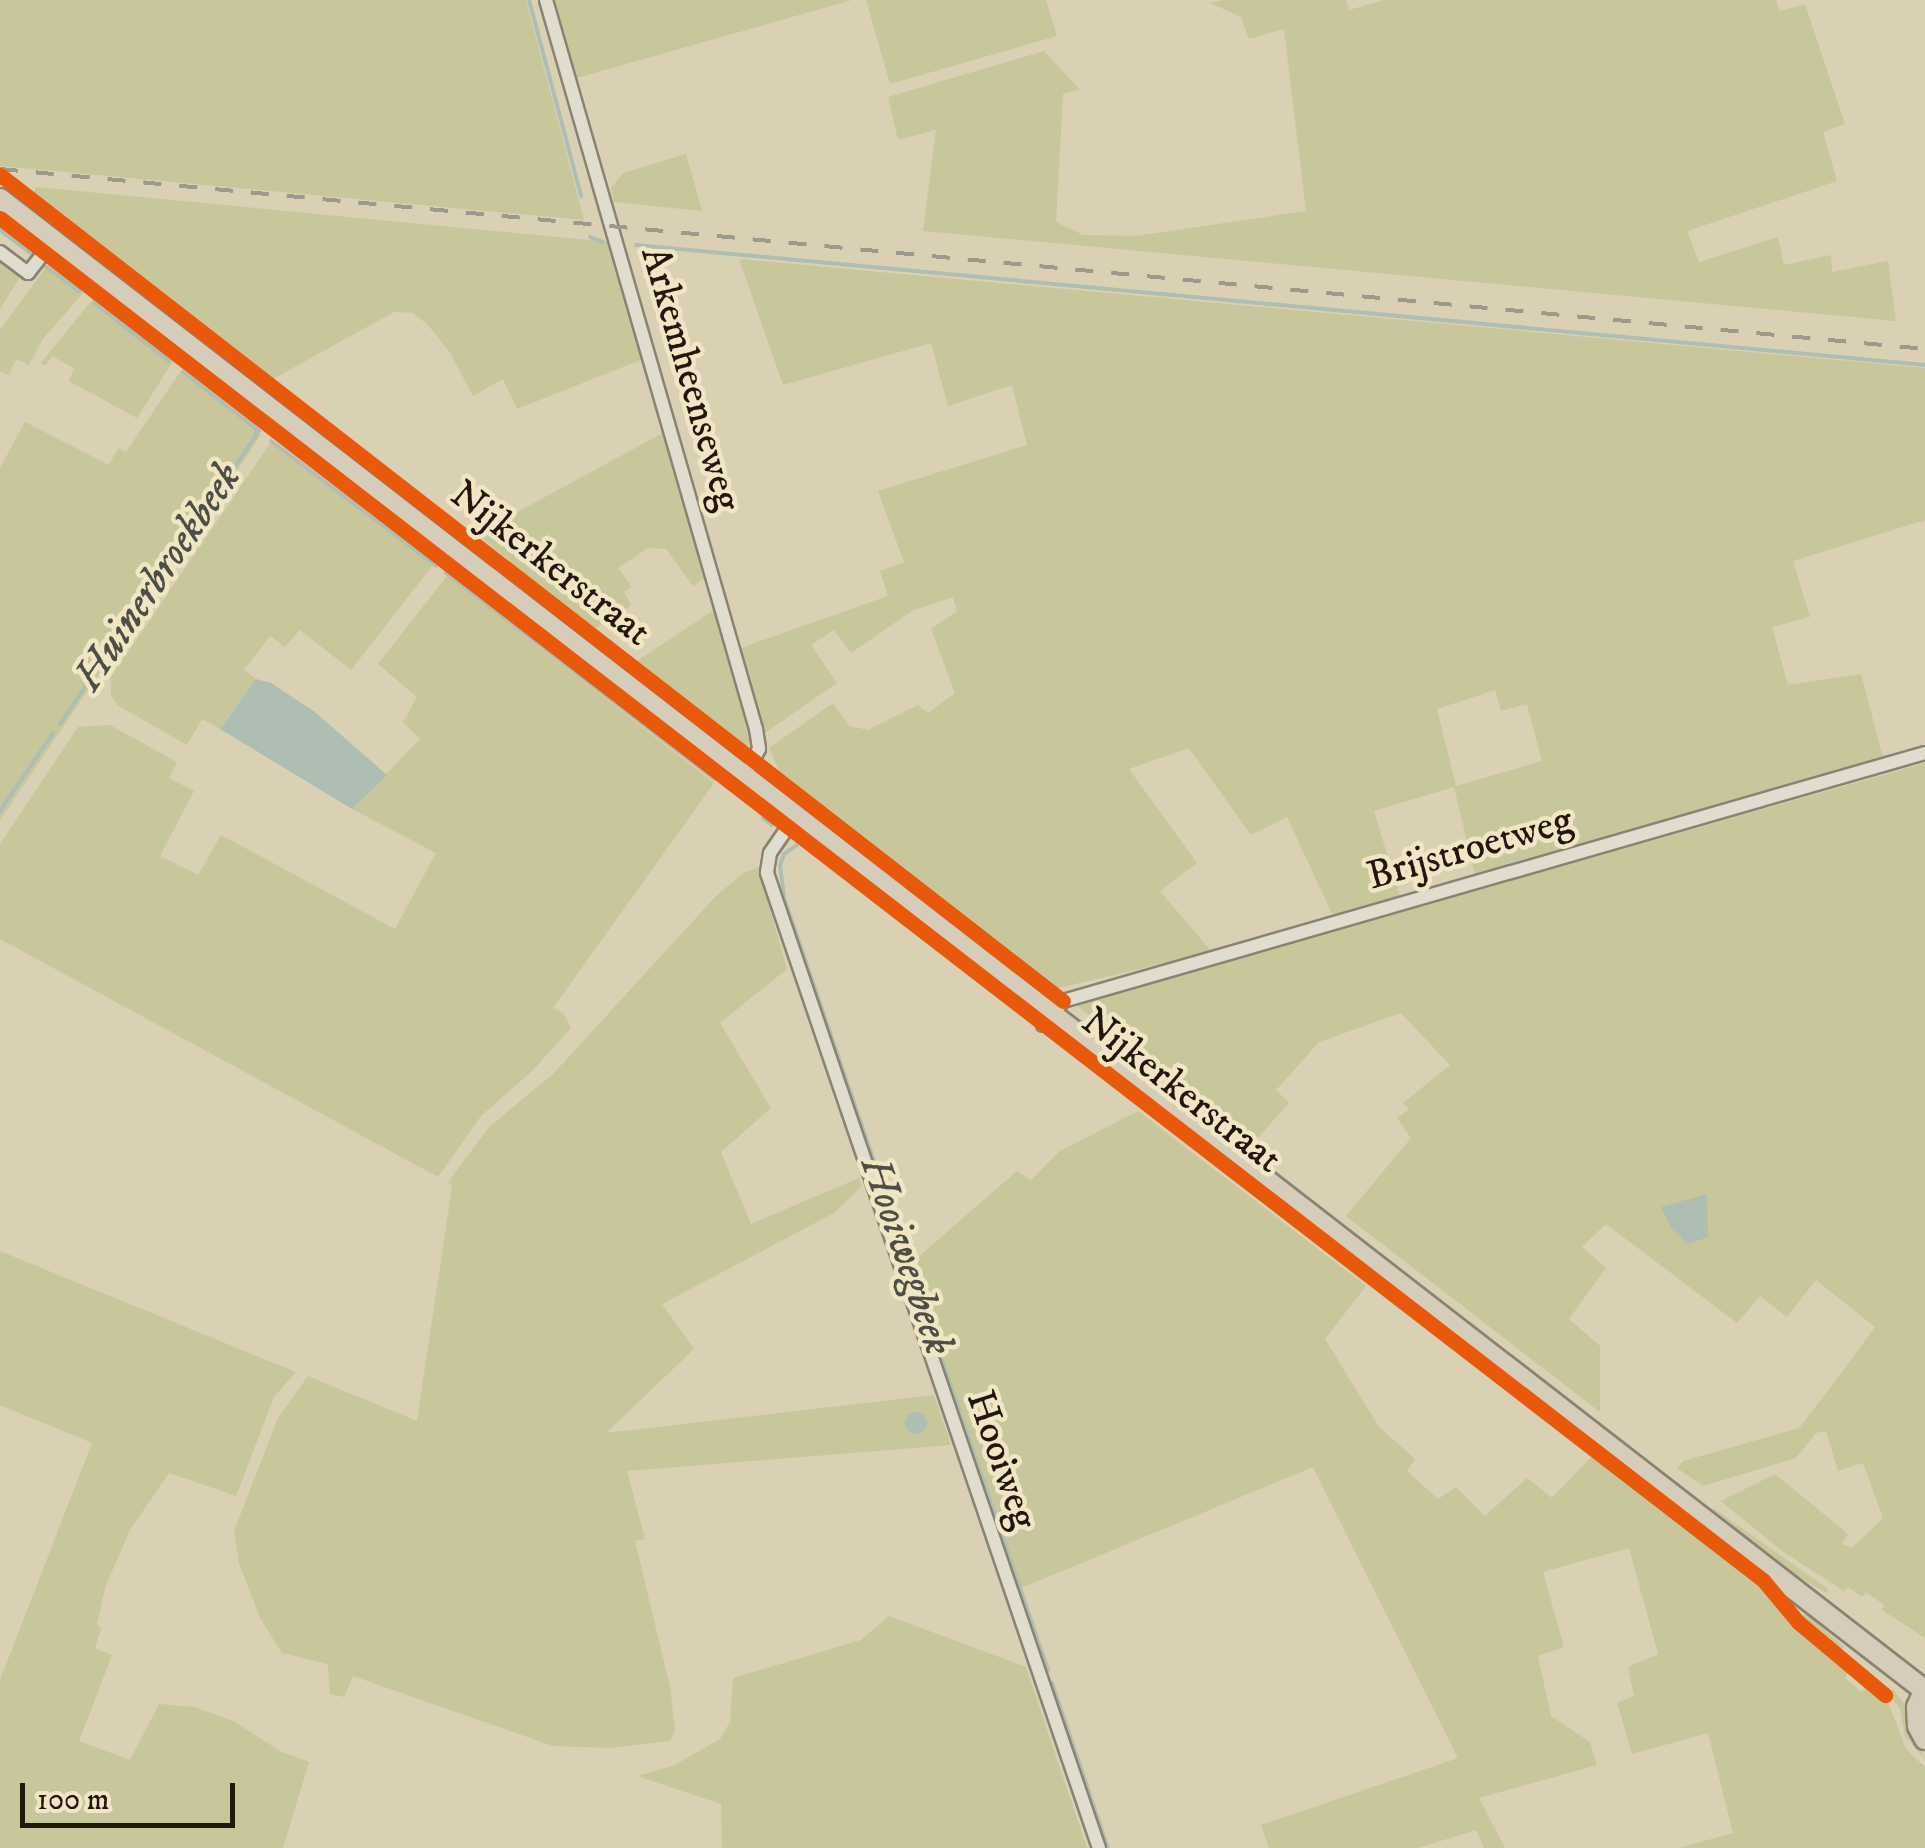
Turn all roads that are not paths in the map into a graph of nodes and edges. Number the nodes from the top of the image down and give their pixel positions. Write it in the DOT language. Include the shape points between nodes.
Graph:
graph roads {
  1 [pos="546,0"];
  2 [pos="0,199"];
  3 [pos="53,241"];
  4 [pos="0,252"];
  5 [pos="1925,753"];
  6 [pos="745,775"];
  7 [pos="797,814"];
  8 [pos="1047,1019"];
  9 [pos="1924,1690"];
  10 [pos="1925,1739"];
  11 [pos="1099,1848"];
  1 -- 6 [label="street, Arkemheenseweg" via="756,728 759,749"];
  2 -- 3 [label="main road, Nijkerkerstraat"];
  3 -- 4 [label="street" via="28,273"];
  3 -- 6 [label="main road, Nijkerkerstraat"];
  5 -- 8 [label="street, Brijstroetweg" via="1063,1001"];
  6 -- 7 [label="main road, Nijkerkerstraat"];
  7 -- 8 [label="main road, Nijkerkerstraat"];
  7 -- 11 [label="street, Hooiweg" via="770,853 767,873"];
  8 -- 9 [label="main road, Nijkerkerstraat"];
  9 -- 10 [label="main road" via="1917,1707"];
}
